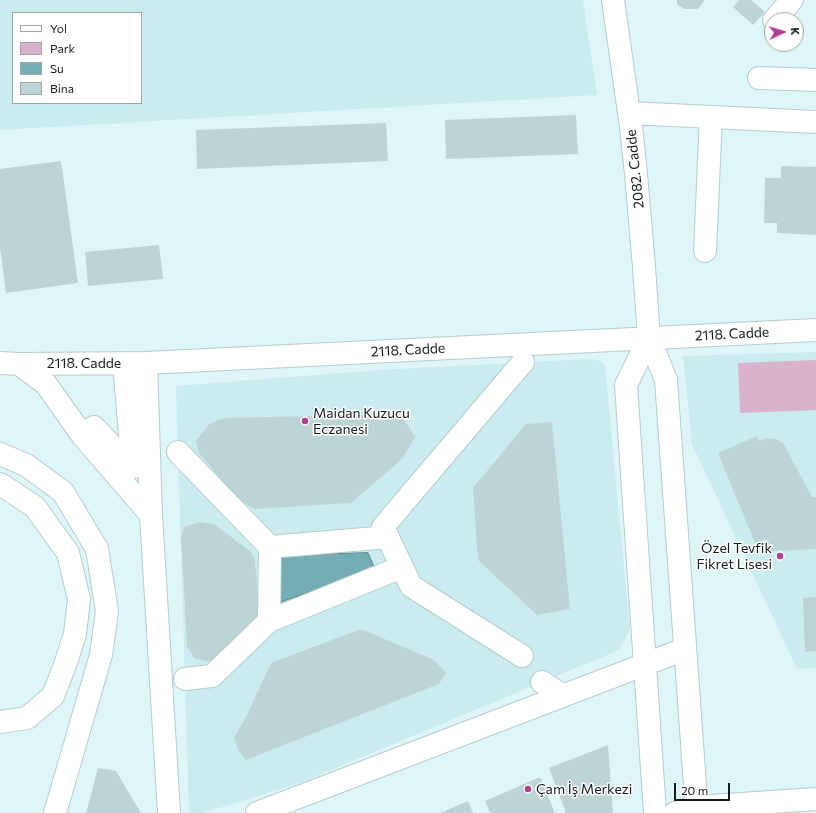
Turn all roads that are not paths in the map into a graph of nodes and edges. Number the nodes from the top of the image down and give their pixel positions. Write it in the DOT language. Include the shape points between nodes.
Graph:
graph roads {
  1 [pos="613,0"];
  2 [pos="792,0"];
  3 [pos="781,12"];
  4 [pos="759,78"];
  5 [pos="816,80"];
  6 [pos="629,113"];
  7 [pos="711,117"];
  8 [pos="816,122"];
  9 [pos="705,251"];
  10 [pos="816,330"];
  11 [pos="649,338"];
  12 [pos="523,362"];
  13 [pos="9,363"];
  14 [pos="124,363"];
  15 [pos="146,363"];
  16 [pos="46,384"];
  17 [pos="178,452"];
  18 [pos="0,454"];
  19 [pos="0,484"];
  20 [pos="151,515"];
  21 [pos="388,537"];
  22 [pos="270,547"];
  23 [pos="402,567"];
  24 [pos="269,621"];
  25 [pos="685,649"];
  26 [pos="522,656"];
  27 [pos="645,665"];
  28 [pos="185,679"];
  29 [pos="542,682"];
  30 [pos="563,696"];
  31 [pos="0,722"];
  32 [pos="816,799"];
  33 [pos="696,810"];
  34 [pos="55,813"];
  35 [pos="169,813"];
  36 [pos="257,813"];
  37 [pos="655,813"];
  38 [pos="675,813"];
  1 -- 6 [label="street, 2082. Cadde"];
  2 -- 3 [label="street"];
  4 -- 5 [label="street"];
  6 -- 7 [label="street"];
  6 -- 11 [label="street, 2082. Cadde"];
  7 -- 8 [label="street"];
  7 -- 9 [label="street"];
  10 -- 11 [label="street, 2118. Cadde"];
  11 -- 15 [label="street, 2118. Cadde"];
  11 -- 25 [label="street" via="666,380"];
  11 -- 27 [label="street" via="626,385"];
  12 -- 21 [label="street" via="384,527"];
  13 -- 14 [label="street, 2118. Cadde"];
  13 -- 16 [label="street"];
  14 -- 15 [label="street, 2118. Cadde"];
  14 -- 16 [label="street" via="134,467 77,408"];
  15 -- 20 [label="street"];
  16 -- 20 [label="street" via="82,435"];
  17 -- 22 [label="street"];
  18 -- 34 [label="street" via="26,465 62,492 97,549 106,611 101,655"];
  19 -- 31 [label="street" via="35,507 68,553 79,599 75,634 53,696 27,718"];
  20 -- 35 [label="street"];
  21 -- 22 [label="street"];
  21 -- 23 [label="street"];
  22 -- 24 [label="street"];
  23 -- 24 [label="street"];
  23 -- 26 [label="street" via="411,586"];
  24 -- 28 [label="street" via="212,676"];
  25 -- 27 [label="street"];
  25 -- 33 [label="street"];
  27 -- 30 [label="street"];
  27 -- 37 [label="street"];
  29 -- 30 [label="street"];
  30 -- 36 [label="street"];
  32 -- 33 [label="street"];
  33 -- 38 [label="street"];
}
